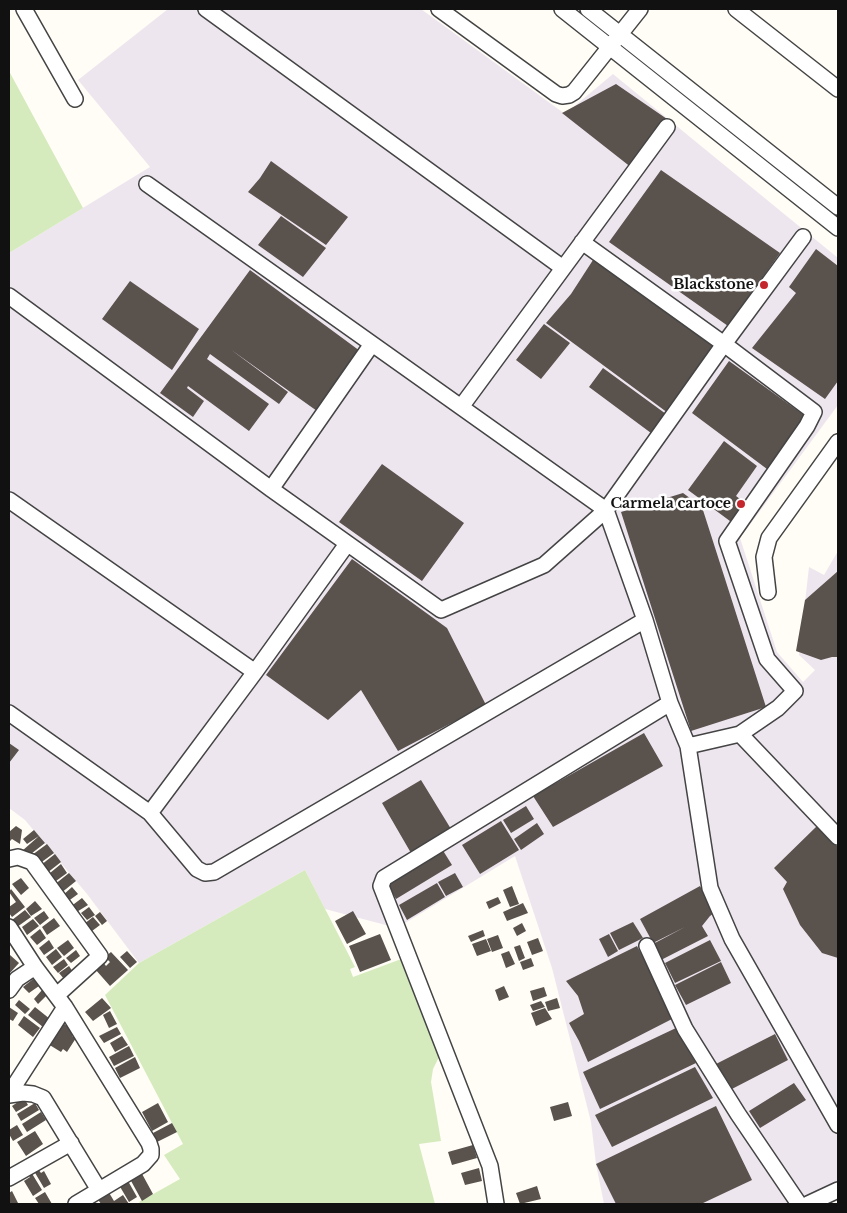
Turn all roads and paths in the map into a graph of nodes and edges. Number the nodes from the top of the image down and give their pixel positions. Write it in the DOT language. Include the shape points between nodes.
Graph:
graph roads {
  1 [pos="24,9"];
  2 [pos="206,9"];
  3 [pos="439,9"];
  4 [pos="562,9"];
  5 [pos="588,9"];
  6 [pos="640,9"];
  7 [pos="736,9"];
  8 [pos="620,34"];
  9 [pos="610,47"];
  10 [pos="838,89"];
  11 [pos="76,99"];
  12 [pos="667,126"];
  13 [pos="147,184"];
  14 [pos="838,207"];
  15 [pos="838,228"];
  16 [pos="803,237"];
  17 [pos="582,242"];
  18 [pos="563,268"];
  19 [pos="9,296"];
  20 [pos="372,344"];
  21 [pos="724,344"];
  22 [pos="461,407"];
  23 [pos="838,442"];
  24 [pos="271,489"];
  25 [pos="9,500"];
  26 [pos="606,510"];
  27 [pos="347,544"];
  28 [pos="768,592"];
  29 [pos="645,620"];
  30 [pos="255,672"];
  31 [pos="670,703"];
  32 [pos="9,713"];
  33 [pos="740,734"];
  34 [pos="688,746"];
  35 [pos="150,813"];
  36 [pos="838,837"];
  37 [pos="9,859"];
  38 [pos="9,927"];
  39 [pos="647,946"];
  40 [pos="35,967"];
  41 [pos="9,990"];
  42 [pos="61,1001"];
  43 [pos="9,1094"];
  44 [pos="838,1125"];
  45 [pos="71,1143"];
  46 [pos="9,1178"];
  47 [pos="99,1190"];
  48 [pos="838,1190"];
  49 [pos="76,1204"];
  50 [pos="496,1204"];
  51 [pos="798,1204"];
  52 [pos="808,1204"];
  1 -- 11 [label="street"];
  2 -- 18 [label="street"];
  3 -- 9 [label="street" via="562,96 574,92"];
  4 -- 9 [label="street"];
  5 -- 8 [label="street"];
  6 -- 8 [label="street"];
  7 -- 10 [label="street"];
  8 -- 9 [label="street"];
  8 -- 14 [label="street"];
  9 -- 15 [label="street"];
  12 -- 17 [label="street"];
  13 -- 20 [label="street"];
  16 -- 21 [label="street"];
  17 -- 18 [label="street"];
  17 -- 21 [label="street"];
  18 -- 22 [label="street"];
  19 -- 24 [label="street"];
  20 -- 22 [label="street"];
  20 -- 24 [label="street"];
  21 -- 26 [label="street"];
  21 -- 33 [label="street" via="814,412 727,541 767,659 795,690 778,708"];
  22 -- 26 [label="street"];
  23 -- 28 [label="street" via="770,538 764,557"];
  24 -- 27 [label="street"];
  25 -- 30 [label="street"];
  26 -- 27 [label="street" via="544,565 441,610"];
  26 -- 29 [label="street"];
  27 -- 30 [label="street"];
  29 -- 31 [label="street"];
  29 -- 35 [label="street" via="214,872 205,873 197,869"];
  30 -- 35 [label="street"];
  31 -- 34 [label="street"];
  31 -- 50 [label="street" via="384,878 381,886 490,1166"];
  32 -- 35 [label="street"];
  33 -- 34 [label="street"];
  33 -- 36 [label="street"];
  34 -- 44 [label="street" via="710,888 732,939"];
  37 -- 42 [label="street" via="18,857 32,862 100,956"];
  38 -- 40 [label="street"];
  39 -- 51 [label="street" via="685,1029"];
  40 -- 41 [label="street" via="17,979"];
  40 -- 42 [label="street"];
  42 -- 43 [label="street"];
  42 -- 47 [label="street" via="149,1143 151,1155 143,1164"];
  43 -- 45 [label="street" via="33,1094 43,1098"];
  45 -- 46 [label="street"];
  45 -- 47 [label="street"];
  47 -- 49 [label="street"];
  48 -- 52 [label="street"];
}
